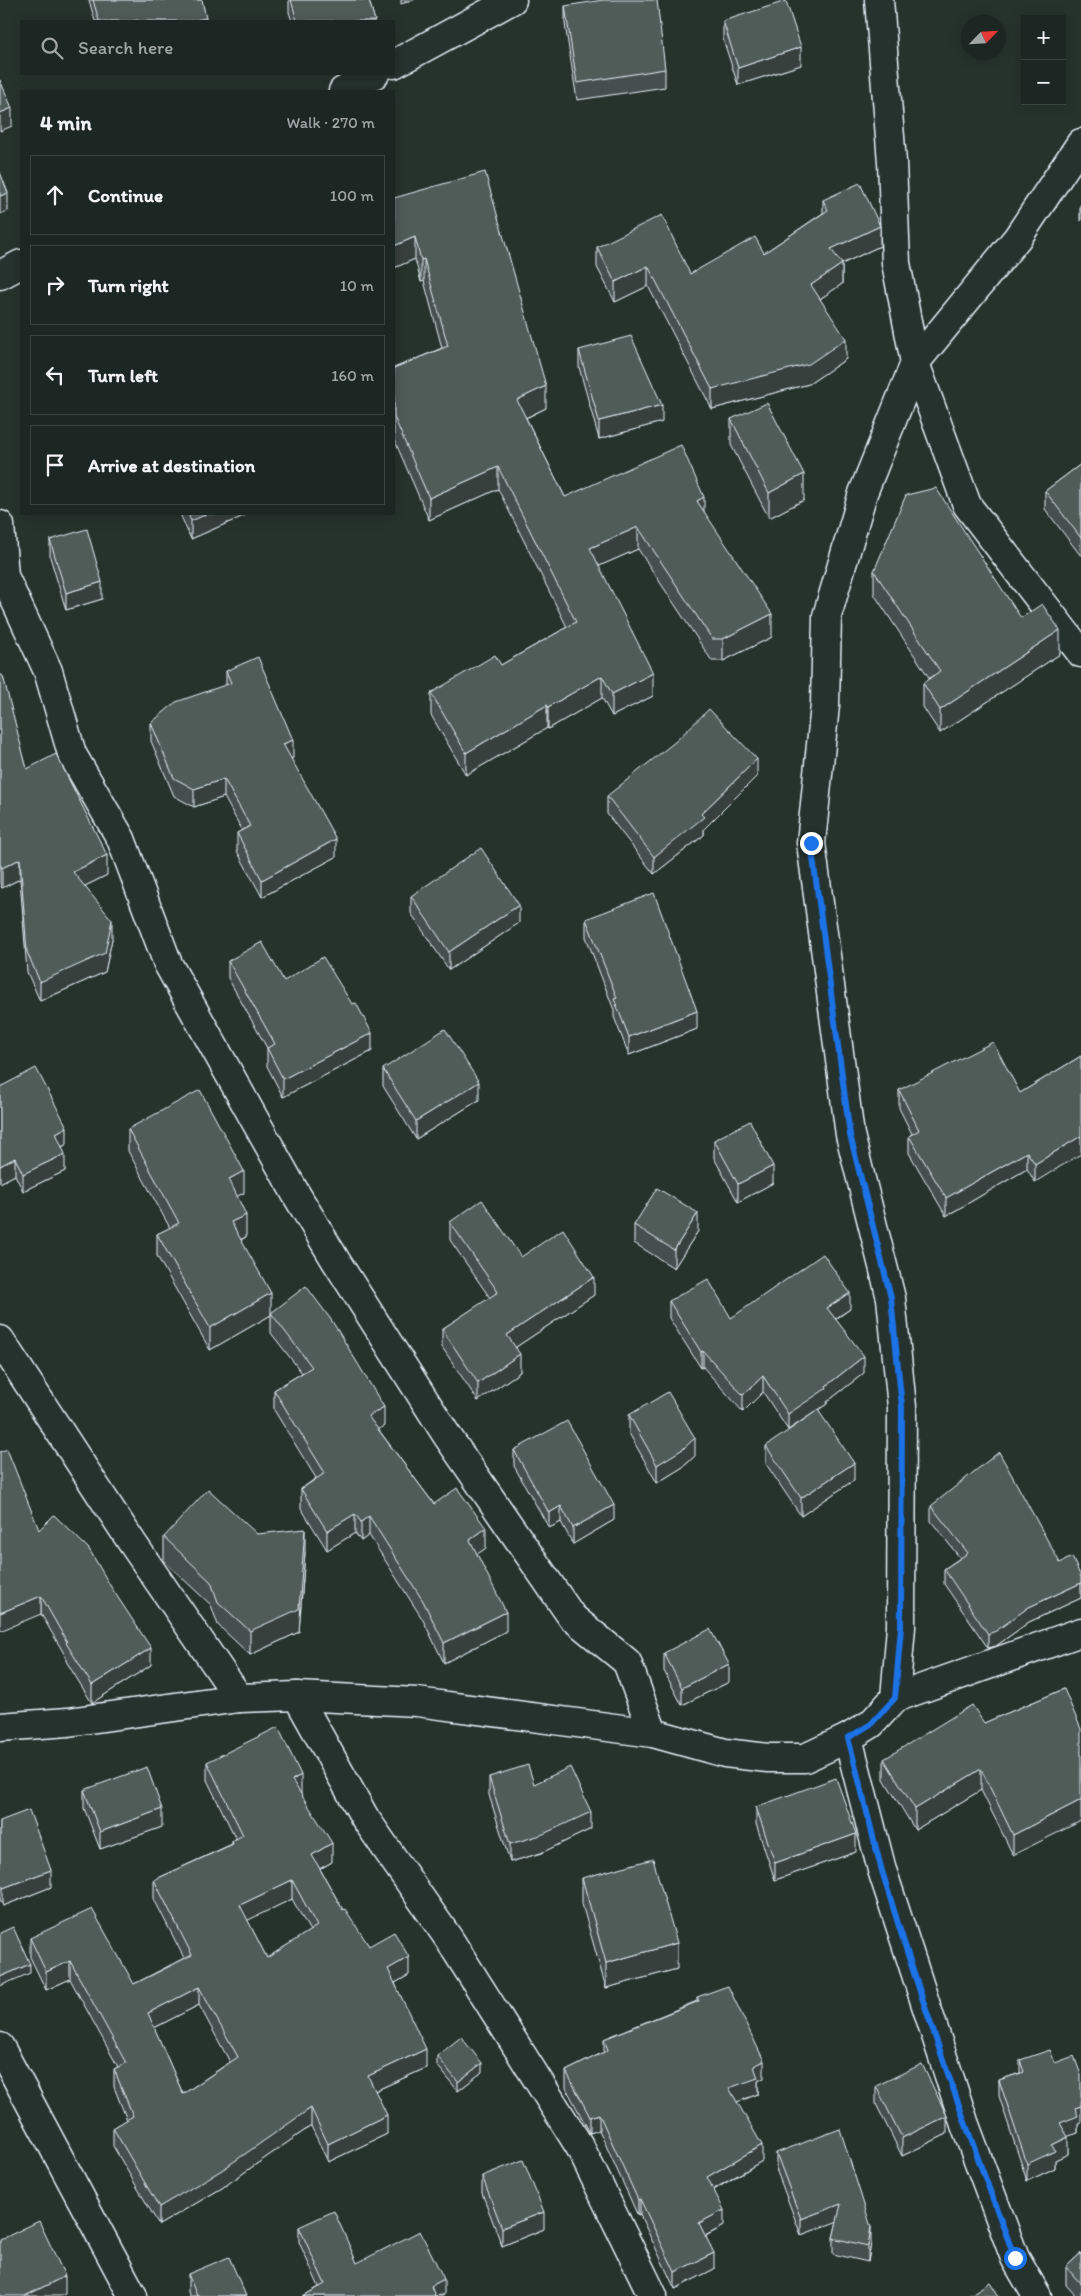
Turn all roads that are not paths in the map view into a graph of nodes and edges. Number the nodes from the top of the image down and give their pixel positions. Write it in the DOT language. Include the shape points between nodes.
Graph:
graph roads {
  1 [pos="512,0"];
  2 [pos="879,0"];
  3 [pos="395,63"];
  4 [pos="373,75"];
  5 [pos="345,90"];
  6 [pos="1081,143"];
  7 [pos="20,265"];
  8 [pos="0,275"];
  9 [pos="915,362"];
  10 [pos="0,525"];
  11 [pos="1081,653"];
  12 [pos="0,1340"];
  13 [pos="1081,1632"];
  14 [pos="297,1696"];
  15 [pos="239,1698"];
  16 [pos="895,1698"];
  17 [pos="0,1727"];
  18 [pos="653,1733"];
  19 [pos="848,1738"];
  20 [pos="0,2047"];
  21 [pos="132,2296"];
  22 [pos="653,2296"];
  23 [pos="1037,2296"];
  1 -- 3 [label="street"];
  2 -- 9 [label="street" via="892,162 896,263"];
  4 -- 5 [label="street"];
  6 -- 9 [label="street" via="1018,237"];
  7 -- 8 [label="street"];
  9 -- 11 [label="street" via="967,505"];
  9 -- 16 [label="street" via="863,493 827,616 825,705 811,843 850,1135 892,1308 902,1407 901,1627"];
  10 -- 18 [label="street" via="4,576 48,671 72,754 121,839 168,964 336,1261 446,1434 572,1617 626,1662"];
  12 -- 15 [label="street" via="133,1544"];
  13 -- 16 [label="street"];
  14 -- 15 [label="street"];
  14 -- 18 [label="street" via="417,1702"];
  14 -- 22 [label="street" via="365,1818 449,1939 580,2147"];
  15 -- 17 [label="street" via="68,1722"];
  16 -- 19 [label="street" via="871,1724"];
  18 -- 19 [label="street" via="725,1752 787,1758 805,1758"];
  19 -- 23 [label="street" via="882,1870 965,2125 1015,2258"];
  20 -- 21 [label="street"];
}
